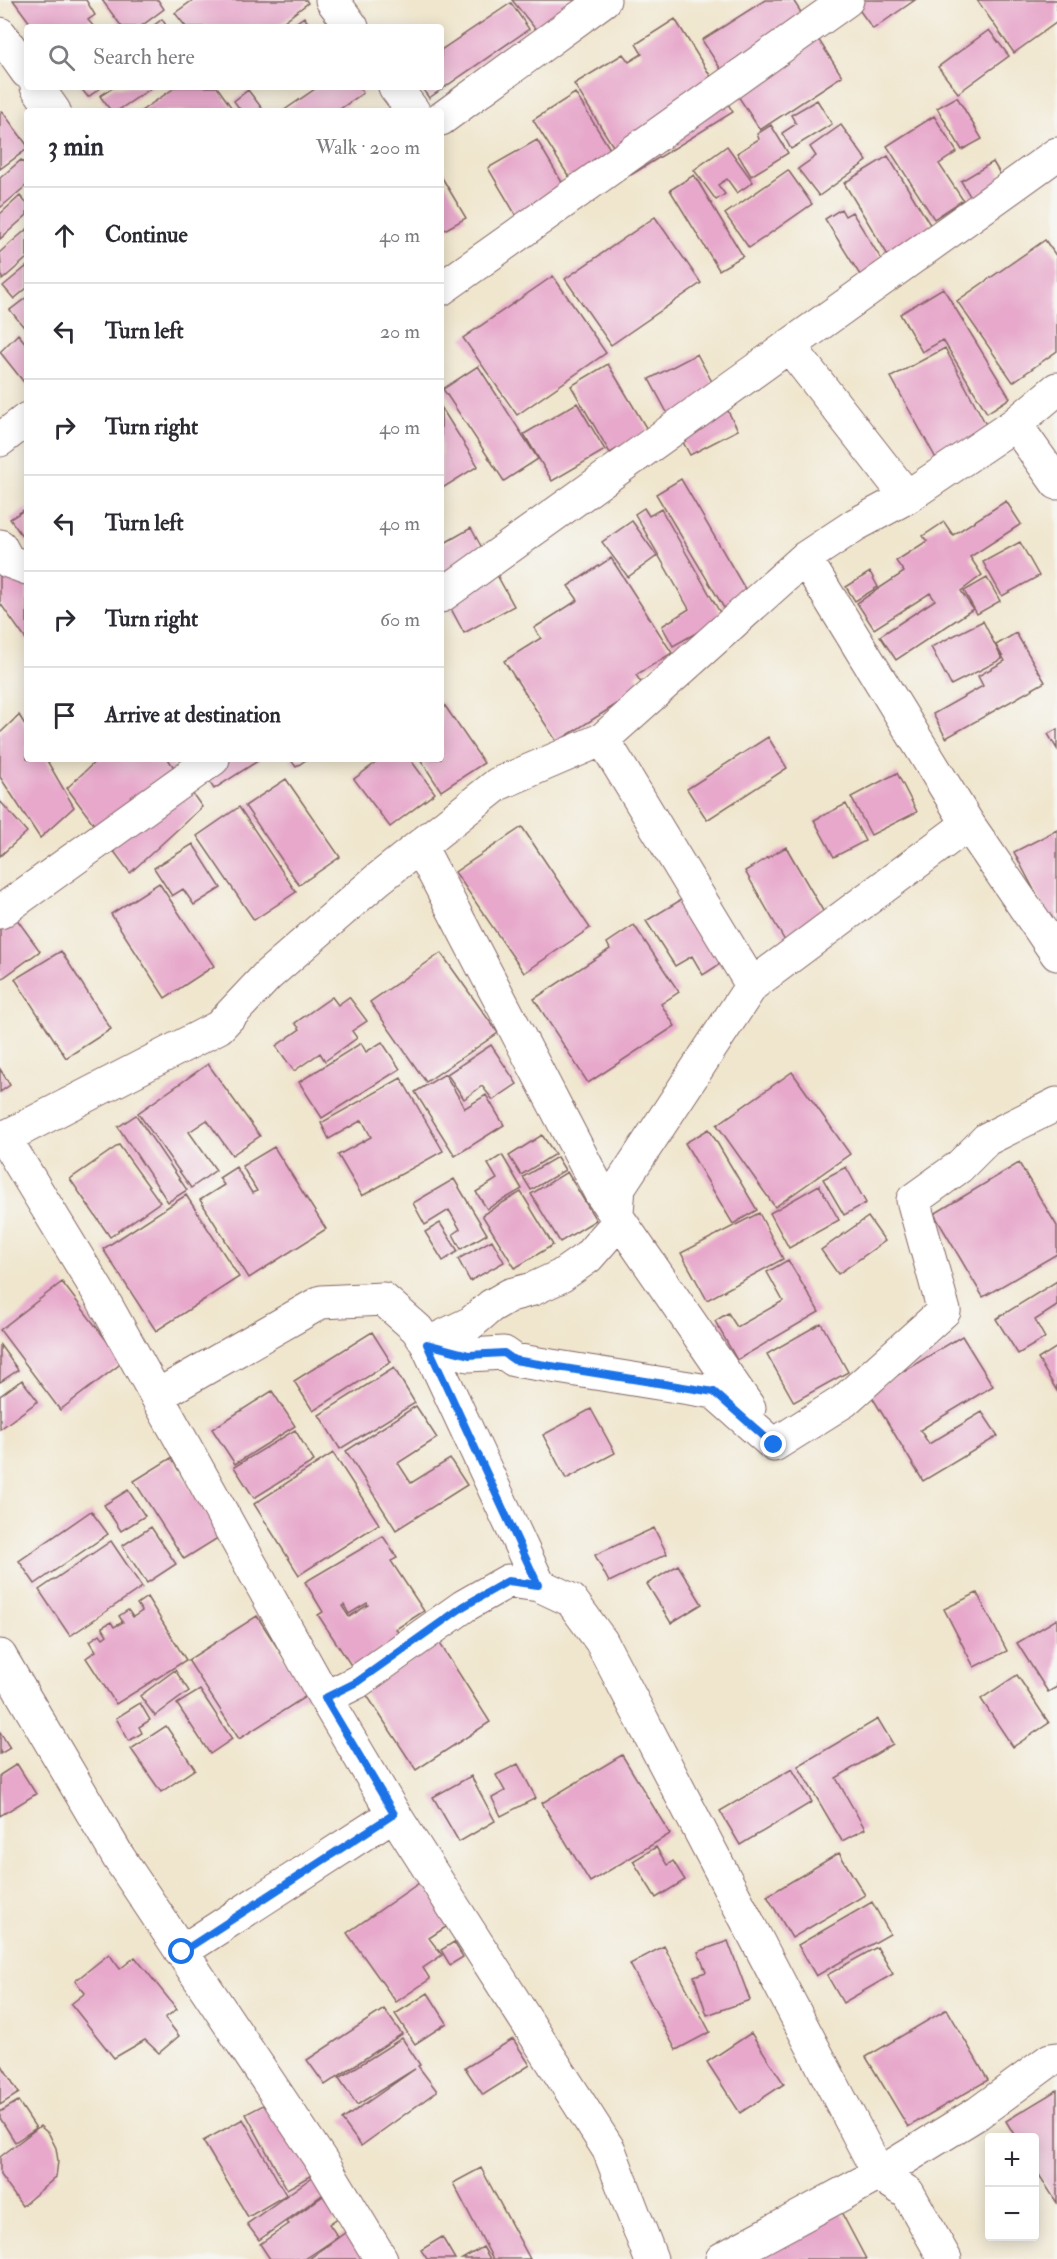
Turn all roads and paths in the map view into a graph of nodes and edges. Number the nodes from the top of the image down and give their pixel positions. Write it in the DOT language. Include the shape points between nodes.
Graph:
graph roads {
  1 [pos="332,0"];
  2 [pos="604,0"];
  3 [pos="847,0"];
  4 [pos="350,24"];
  5 [pos="0,34"];
  6 [pos="24,68"];
  7 [pos="39,90"];
  8 [pos="397,90"];
  9 [pos="52,108"];
  10 [pos="411,108"];
  11 [pos="444,117"];
  12 [pos="1057,154"];
  13 [pos="444,287"];
  14 [pos="789,346"];
  15 [pos="1057,389"];
  16 [pos="24,421"];
  17 [pos="1015,424"];
  18 [pos="0,440"];
  19 [pos="1057,483"];
  20 [pos="907,497"];
  21 [pos="0,546"];
  22 [pos="805,558"];
  23 [pos="24,567"];
  24 [pos="444,594"];
  25 [pos="603,739"];
  26 [pos="209,762"];
  27 [pos="968,824"];
  28 [pos="420,846"];
  29 [pos="0,912"];
  30 [pos="1057,954"];
  31 [pos="752,985"];
  32 [pos="1057,1104"];
  33 [pos="2,1138"];
  34 [pos="617,1216"];
  35 [pos="427,1344"];
  36 [pos="157,1396"];
  37 [pos="774,1445"];
  38 [pos="538,1585"];
  39 [pos="0,1656"];
  40 [pos="325,1698"];
  41 [pos="394,1814"];
  42 [pos="182,1952"];
  43 [pos="1057,2059"];
  44 [pos="879,2174"];
  45 [pos="381,2259"];
  46 [pos="651,2259"];
  47 [pos="722,2259"];
  48 [pos="945,2259"];
  1 -- 4 [label="street"];
  2 -- 11 [label="street"];
  3 -- 13 [label="street"];
  5 -- 6 [label="street"];
  7 -- 9 [label="street"];
  8 -- 10 [label="street"];
  12 -- 14 [label="street"];
  14 -- 20 [label="street"];
  14 -- 24 [label="street"];
  15 -- 17 [label="street"];
  16 -- 18 [label="street"];
  17 -- 19 [label="street"];
  17 -- 20 [label="street"];
  20 -- 22 [label="street"];
  21 -- 23 [label="street" via="8,561"];
  22 -- 25 [label="street"];
  22 -- 27 [label="street"];
  25 -- 28 [label="street" via="498,784"];
  25 -- 31 [label="street"];
  26 -- 29 [label="street"];
  27 -- 30 [label="street"];
  27 -- 31 [label="street"];
  28 -- 33 [label="street" via="268,975 219,1027"];
  28 -- 34 [label="street"];
  31 -- 34 [label="street" via="619,1187"];
  32 -- 37 [label="street" via="987,1138 959,1167 913,1200 944,1311 844,1401"];
  33 -- 36 [label="street" via="102,1298"];
  34 -- 35 [label="street" via="616,1225 588,1257 561,1276 510,1295 471,1323"];
  34 -- 37 [label="street"];
  35 -- 36 [label="street" via="417,1329 383,1299 321,1302"];
  35 -- 37 [label="street" via="469,1355 504,1353 514,1360 714,1392"];
  35 -- 38 [label="street"];
  36 -- 40 [label="street"];
  38 -- 40 [label="street" via="508,1581 464,1606 357,1682"];
  38 -- 44 [label="street" via="571,1600 602,1641"];
  39 -- 42 [label="street" via="119,1858"];
  40 -- 41 [label="street"];
  41 -- 42 [label="street"];
  41 -- 46 [label="street" via="609,2150"];
  42 -- 45 [label="street" via="326,2168"];
  43 -- 44 [label="street"];
  44 -- 47 [label="street"];
  44 -- 48 [label="street" via="908,2193"];
}
